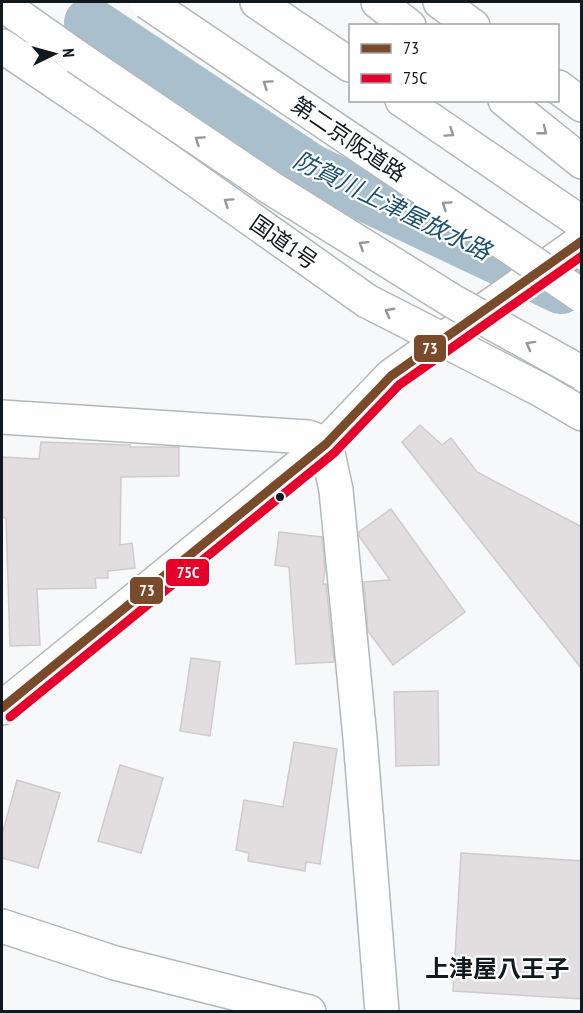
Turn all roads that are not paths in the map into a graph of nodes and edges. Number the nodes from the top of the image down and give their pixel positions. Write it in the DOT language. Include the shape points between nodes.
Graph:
graph roads {
  1 [pos="147,2"];
  2 [pos="257,2"];
  3 [pos="378,2"];
  4 [pos="440,2"];
  5 [pos="2,4"];
  6 [pos="406,24"];
  7 [pos="470,24"];
  8 [pos="2,46"];
  9 [pos="349,64"];
  10 [pos="559,88"];
  11 [pos="405,102"];
  12 [pos="507,102"];
  13 [pos="582,105"];
  14 [pos="582,162"];
  15 [pos="582,222"];
  16 [pos="582,241"];
  17 [pos="582,296"];
  18 [pos="440,340"];
  19 [pos="582,373"];
  20 [pos="582,414"];
  21 [pos="2,417"];
  22 [pos="326,444"];
  23 [pos="2,708"];
  24 [pos="2,926"];
  25 [pos="309,1011"];
  26 [pos="382,1011"];
  17 -- 1 [label="main road, 第二京阪道路, one-way, bridge"];
  2 -- 9 [label="main road"];
  3 -- 6 [label="main road"];
  4 -- 7 [label="main road"];
  19 -- 5 [label="main road, one-way, bridge" via="454,302 281,195"];
  18 -- 8 [label="main road, 国道1号, one-way" via="367,301"];
  10 -- 13 [label="main road"];
  11 -- 15 [label="main road, one-way"];
  12 -- 14 [label="main road, one-way"];
  16 -- 18 [label="main road, bridge"];
  18 -- 20 [label="main road, 国道1号"];
  18 -- 22 [label="main road" via="391,376"];
  21 -- 22 [label="main road" via="308,437"];
  22 -- 23 [label="main road"];
  22 -- 26 [label="main road" via="336,490"];
  24 -- 25 [label="main road" via="115,963"];
}
